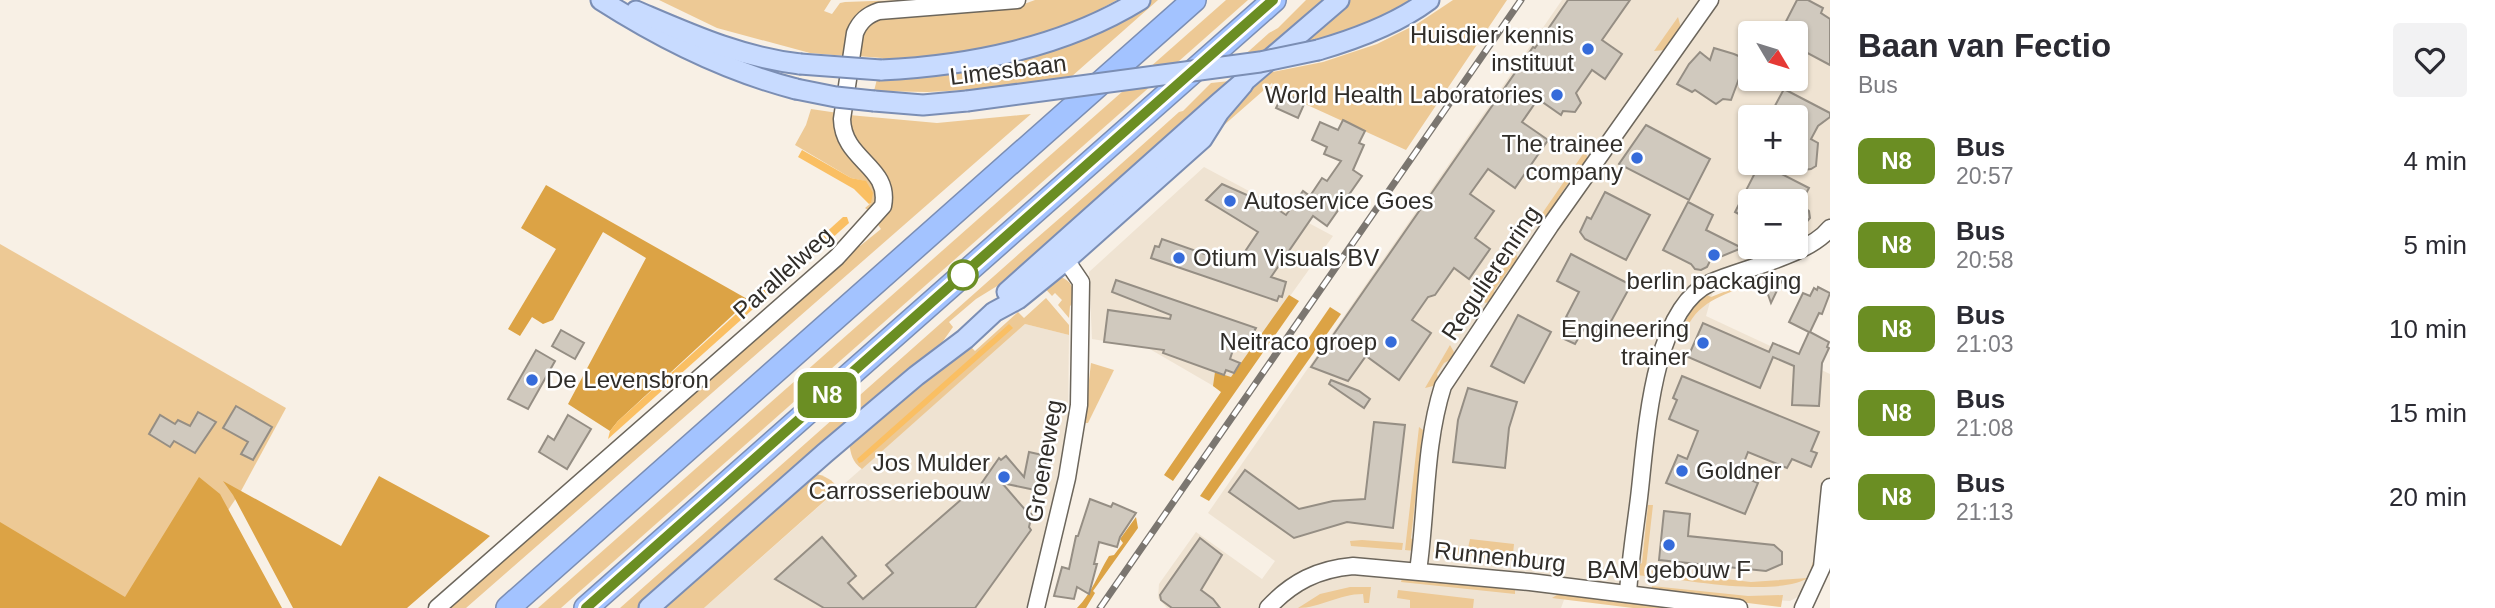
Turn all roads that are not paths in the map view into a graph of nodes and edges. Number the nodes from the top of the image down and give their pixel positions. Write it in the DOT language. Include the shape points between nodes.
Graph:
graph roads {
  1 [pos="601,0"];
  2 [pos="613,0"];
  3 [pos="1017,0"];
  4 [pos="1140,0"];
  5 [pos="1194,0"];
  6 [pos="1274,0"];
  7 [pos="1339,0"];
  8 [pos="1429,0"];
  9 [pos="1710,0"];
  10 [pos="1830,228"];
  11 [pos="1066,251"];
  12 [pos="1830,487"];
  13 [pos="1418,571"];
  14 [pos="1628,593"];
  15 [pos="437,608"];
  16 [pos="508,608"];
  17 [pos="586,608"];
  18 [pos="649,608"];
  19 [pos="1036,608"];
  20 [pos="1268,608"];
  21 [pos="1739,608"];
  22 [pos="1803,608"];
  1 -- 8 [label="main road, Limesbaan, bridge" via="650,31 752,76 836,97 923,105 1318,51 1393,22"];
  2 -- 4 [label="main road, Limesbaan, bridge" via="731,50 774,61 881,70 941,65 1034,45"];
  3 -- 15 [label="street, Parallelweg" via="879,11 859,24 843,132 883,185 883,206 837,257"];
  5 -- 16 [label="highway"];
  6 -- 17 [label="highway"];
  7 -- 11 [label="main road" via="1243,84 1202,139"];
  9 -- 13 [label="street, Regulierenring" via="1443,386 1427,466"];
  10 -- 14 [label="street" via="1816,243 1709,284 1691,295 1678,313 1660,358 1647,427"];
  11 -- 18 [label="main road" via="1018,299 994,312 936,360"];
  11 -- 19 [label="street, Groeneweg" via="1080,282 1079,405"];
  12 -- 22 [label="street" via="1822,567"];
  13 -- 14 [label="street, Runnenburg"];
  13 -- 20 [label="street, Runnenburg" via="1368,566 1324,571 1292,586"];
  14 -- 21 [label="street, Runnenburg"];
}
